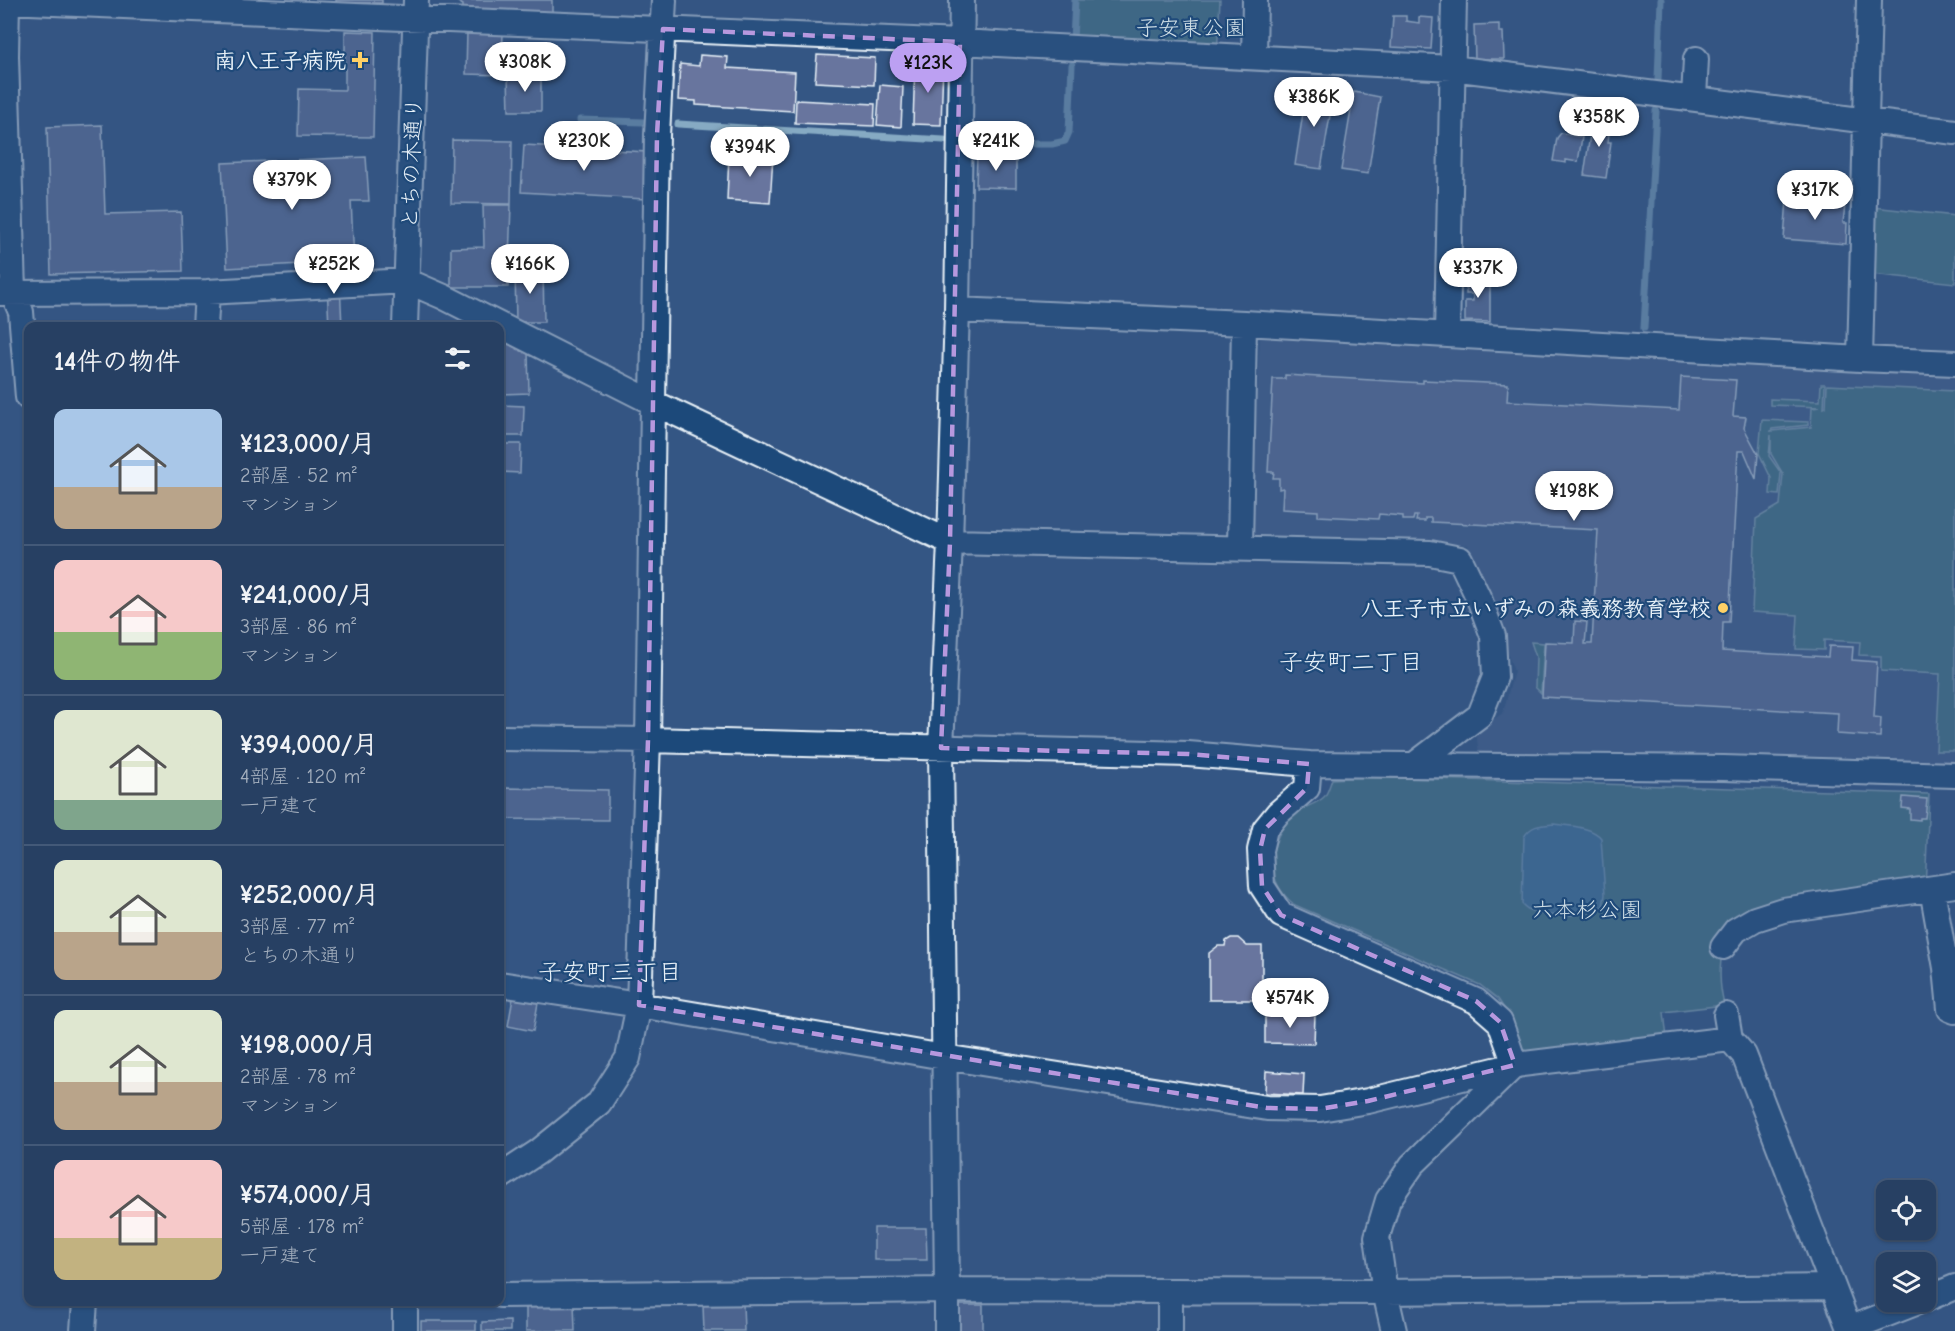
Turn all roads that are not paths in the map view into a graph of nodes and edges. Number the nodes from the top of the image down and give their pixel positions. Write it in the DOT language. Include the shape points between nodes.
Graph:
graph roads {
  1 [pos="7,0"];
  2 [pos="664,0"];
  3 [pos="962,0"];
  4 [pos="1255,0"];
  5 [pos="1454,0"];
  6 [pos="1869,0"];
  7 [pos="416,9"];
  8 [pos="663,29"];
  9 [pos="960,42"];
  10 [pos="3,57"];
  11 [pos="1254,57"];
  12 [pos="1695,59"];
  13 [pos="1452,68"];
  14 [pos="1694,98"];
  15 [pos="1865,122"];
  16 [pos="1955,132"];
  17 [pos="406,281"];
  18 [pos="207,292"];
  19 [pos="7,293"];
  20 [pos="957,310"];
  21 [pos="206,322"];
  22 [pos="405,322"];
  23 [pos="494,322"];
  24 [pos="1244,322"];
  25 [pos="504,327"];
  26 [pos="1447,334"];
  27 [pos="24,348"];
  28 [pos="1860,359"];
  29 [pos="1955,363"];
  30 [pos="654,403"];
  31 [pos="950,542"];
  32 [pos="1240,548"];
  33 [pos="504,738"];
  34 [pos="648,740"];
  35 [pos="941,748"];
  36 [pos="1309,764"];
  37 [pos="1414,765"];
  38 [pos="1955,776"];
  39 [pos="1944,887"];
  40 [pos="1723,947"];
  41 [pos="504,985"];
  42 [pos="639,1005"];
  43 [pos="1955,1011"];
  44 [pos="1726,1015"];
  45 [pos="1730,1039"];
  46 [pos="944,1057"];
  47 [pos="1515,1065"];
  48 [pos="504,1174"];
  49 [pos="1832,1287"];
  50 [pos="1955,1287"];
  51 [pos="947,1290"];
  52 [pos="1170,1291"];
  53 [pos="1384,1292"];
  54 [pos="504,1295"];
  55 [pos="1936,1295"];
  56 [pos="85,1306"];
  57 [pos="405,1306"];
  58 [pos="1894,1312"];
  59 [pos="1850,1330"];
  60 [pos="82,1331"];
  61 [pos="405,1331"];
  62 [pos="947,1331"];
  63 [pos="1170,1331"];
  64 [pos="1394,1331"];
  1 -- 7 [label="street"];
  1 -- 10 [label="street"];
  2 -- 8 [label="street"];
  3 -- 9 [label="street"];
  4 -- 11 [label="street"];
  5 -- 13 [label="street"];
  6 -- 15 [label="street"];
  7 -- 8 [label="street"];
  7 -- 17 [label="street, とちの木通り"];
  8 -- 9 [label="street"];
  8 -- 30 [label="street" via="657,135"];
  9 -- 11 [label="street"];
  9 -- 20 [label="street"];
  10 -- 19 [label="street"];
  11 -- 13 [label="street"];
  12 -- 14 [label="street"];
  13 -- 14 [label="street"];
  13 -- 26 [label="street"];
  14 -- 15 [label="street"];
  15 -- 16 [label="street"];
  15 -- 28 [label="street"];
  17 -- 18 [label="street"];
  17 -- 22 [label="street, とちの木通り"];
  17 -- 23 [label="street"];
  18 -- 19 [label="street"];
  18 -- 21 [label="street"];
  19 -- 27 [label="street" via="21,312"];
  20 -- 24 [label="street"];
  20 -- 31 [label="street"];
  24 -- 26 [label="street"];
  24 -- 32 [label="street"];
  25 -- 30 [label="street"];
  26 -- 28 [label="street"];
  28 -- 29 [label="street"];
  30 -- 31 [label="street"];
  30 -- 34 [label="street"];
  31 -- 32 [label="street"];
  31 -- 35 [label="street"];
  32 -- 37 [label="street" via="1430,553 1460,559 1493,636 1495,677 1480,715"];
  33 -- 34 [label="street"];
  34 -- 35 [label="street"];
  34 -- 42 [label="street"];
  35 -- 36 [label="street" via="1188,754"];
  35 -- 46 [label="street"];
  36 -- 37 [label="street"];
  36 -- 47 [label="street" via="1307,788 1265,829 1260,850 1262,886 1281,915 1476,1001 1500,1022"];
  37 -- 38 [label="street" via="1724,768"];
  39 -- 40 [label="street" via="1783,910 1736,930"];
  39 -- 43 [label="street" via="1946,968 1950,1009"];
  41 -- 42 [label="street"];
  42 -- 46 [label="street"];
  42 -- 48 [label="street" via="628,1058 600,1103"];
  44 -- 45 [label="street"];
  45 -- 47 [label="street"];
  45 -- 49 [label="street" via="1744,1055"];
  46 -- 47 [label="street" via="1266,1108 1320,1109"];
  46 -- 51 [label="street"];
  47 -- 53 [label="street" via="1412,1165 1388,1200 1377,1237"];
  49 -- 53 [label="street"];
  49 -- 59 [label="street"];
  50 -- 55 [label="street"];
  51 -- 52 [label="street"];
  51 -- 54 [label="street"];
  51 -- 62 [label="street"];
  52 -- 53 [label="street"];
  52 -- 63 [label="street"];
  53 -- 64 [label="street"];
  56 -- 60 [label="street"];
  57 -- 61 [label="street"];
  58 -- 59 [label="street"];
}
